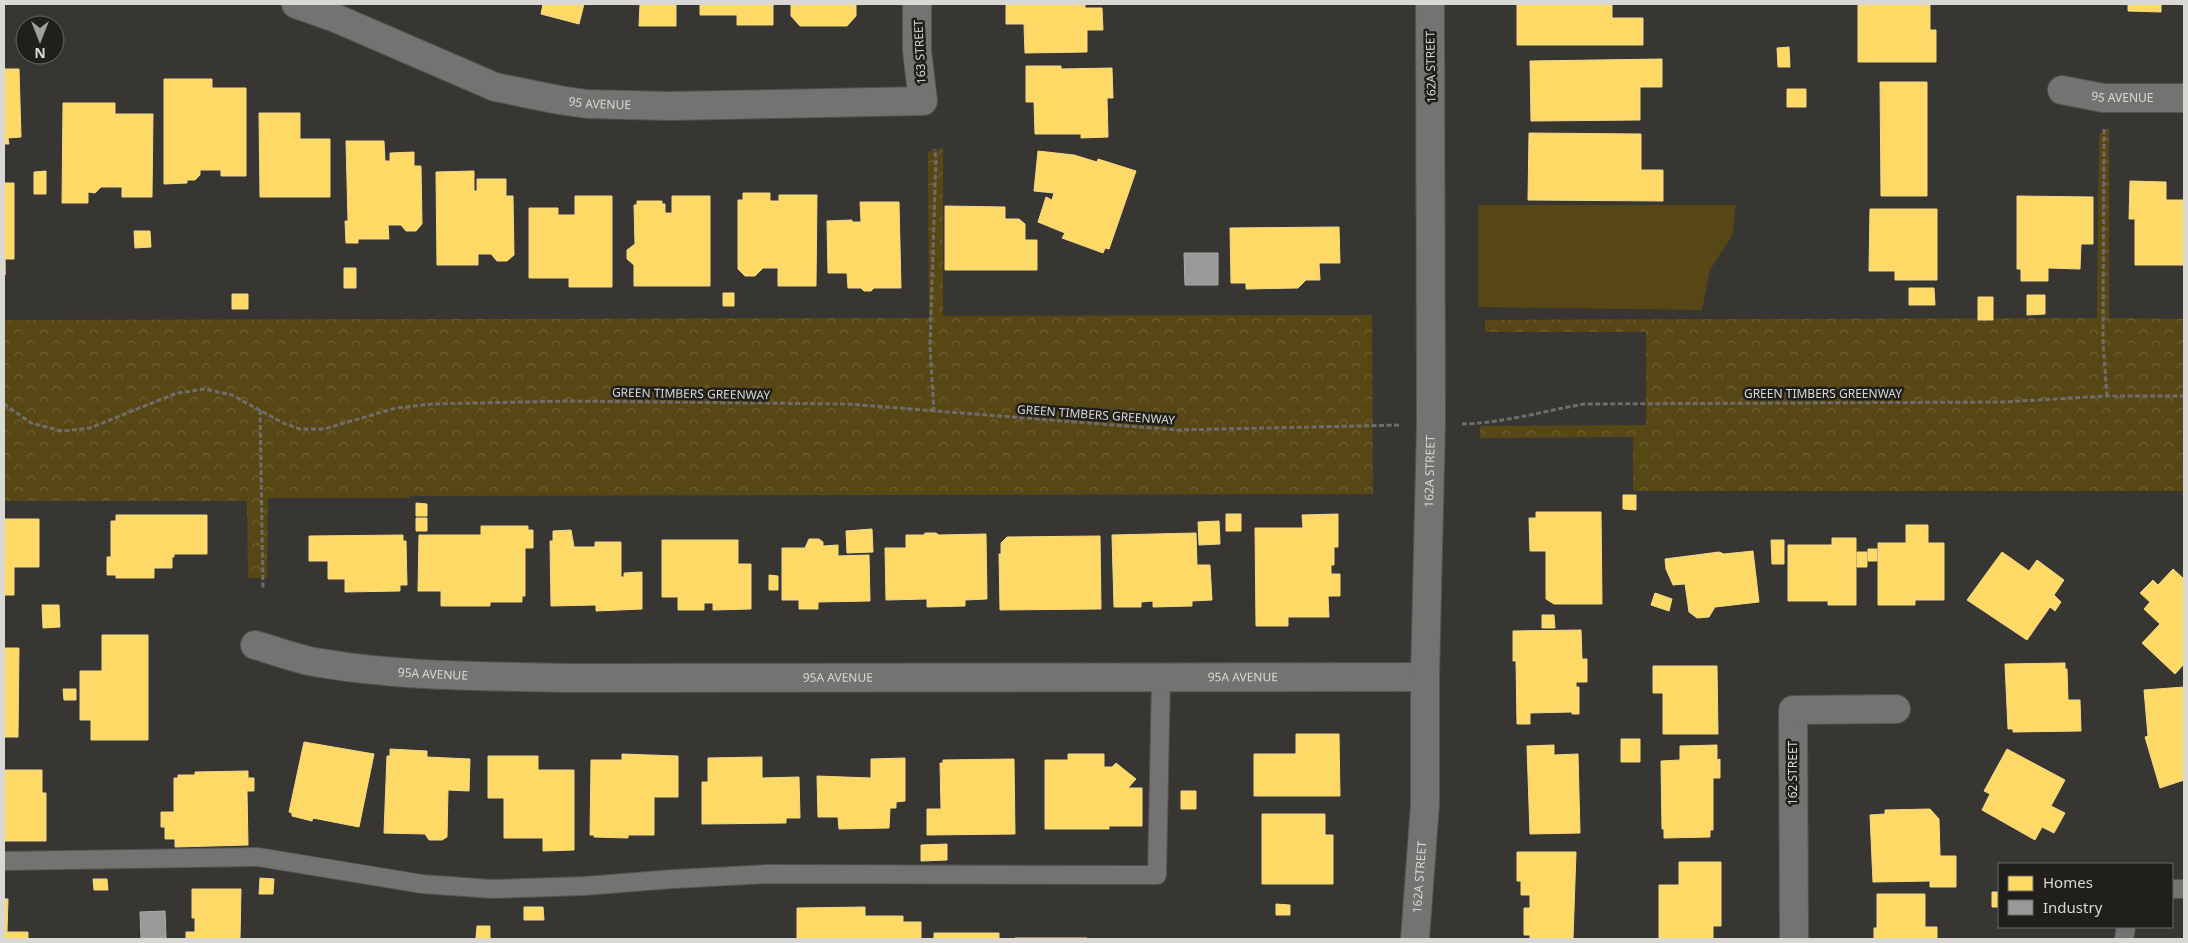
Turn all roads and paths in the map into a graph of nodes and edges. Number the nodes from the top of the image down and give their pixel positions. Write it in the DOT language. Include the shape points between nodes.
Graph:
graph roads {
  1 [pos="296,4"];
  2 [pos="917,4"];
  3 [pos="1430,4"];
  4 [pos="2062,90"];
  5 [pos="2103,98"];
  6 [pos="2184,98"];
  7 [pos="923,101"];
  8 [pos="934,149"];
  9 [pos="2107,396"];
  10 [pos="2184,396"];
  11 [pos="4,404"];
  12 [pos="260,410"];
  13 [pos="934,412"];
  14 [pos="1463,424"];
  15 [pos="1404,425"];
  16 [pos="263,589"];
  17 [pos="255,644"];
  18 [pos="1425,677"];
  19 [pos="1161,678"];
  20 [pos="1896,709"];
  21 [pos="4,862"];
  22 [pos="1414,939"];
  23 [pos="1794,939"];
  1 -- 7 [label="street, 95 AVENUE" via="495,87 559,100 669,106"];
  2 -- 7 [label="street, 163 STREET" via="917,51"];
  3 -- 18 [label="street, 162A STREET" via="1431,424"];
  4 -- 5 [label="street, 95 AVENUE"];
  5 -- 6 [label="street, 95 AVENUE"];
  5 -- 9 [label="path" via="2103,343"];
  8 -- 13 [label="path" via="930,347"];
  9 -- 10 [label="path, GREEN TIMBERS GREENWAY"];
  9 -- 14 [label="path, GREEN TIMBERS GREENWAY" via="2003,402 1585,404 1511,420"];
  11 -- 12 [label="path, GREEN TIMBERS GREENWAY" via="31,423 62,431 90,428 177,393 205,389 232,396"];
  12 -- 13 [label="path, GREEN TIMBERS GREENWAY" via="300,429 324,429 396,408 432,404 566,401 848,404"];
  12 -- 16 [label="path"];
  13 -- 15 [label="path, GREEN TIMBERS GREENWAY" via="1177,430"];
  17 -- 19 [label="street, 95A AVENUE" via="308,661 466,676"];
  18 -- 19 [label="street, 95A AVENUE"];
  18 -- 22 [label="street, 162A STREET" via="1424,804"];
  19 -- 21 [label="lane" via="1157,875 768,874 492,889 422,884 258,857"];
  20 -- 23 [label="street, 162 STREET" via="1793,710"];
}
